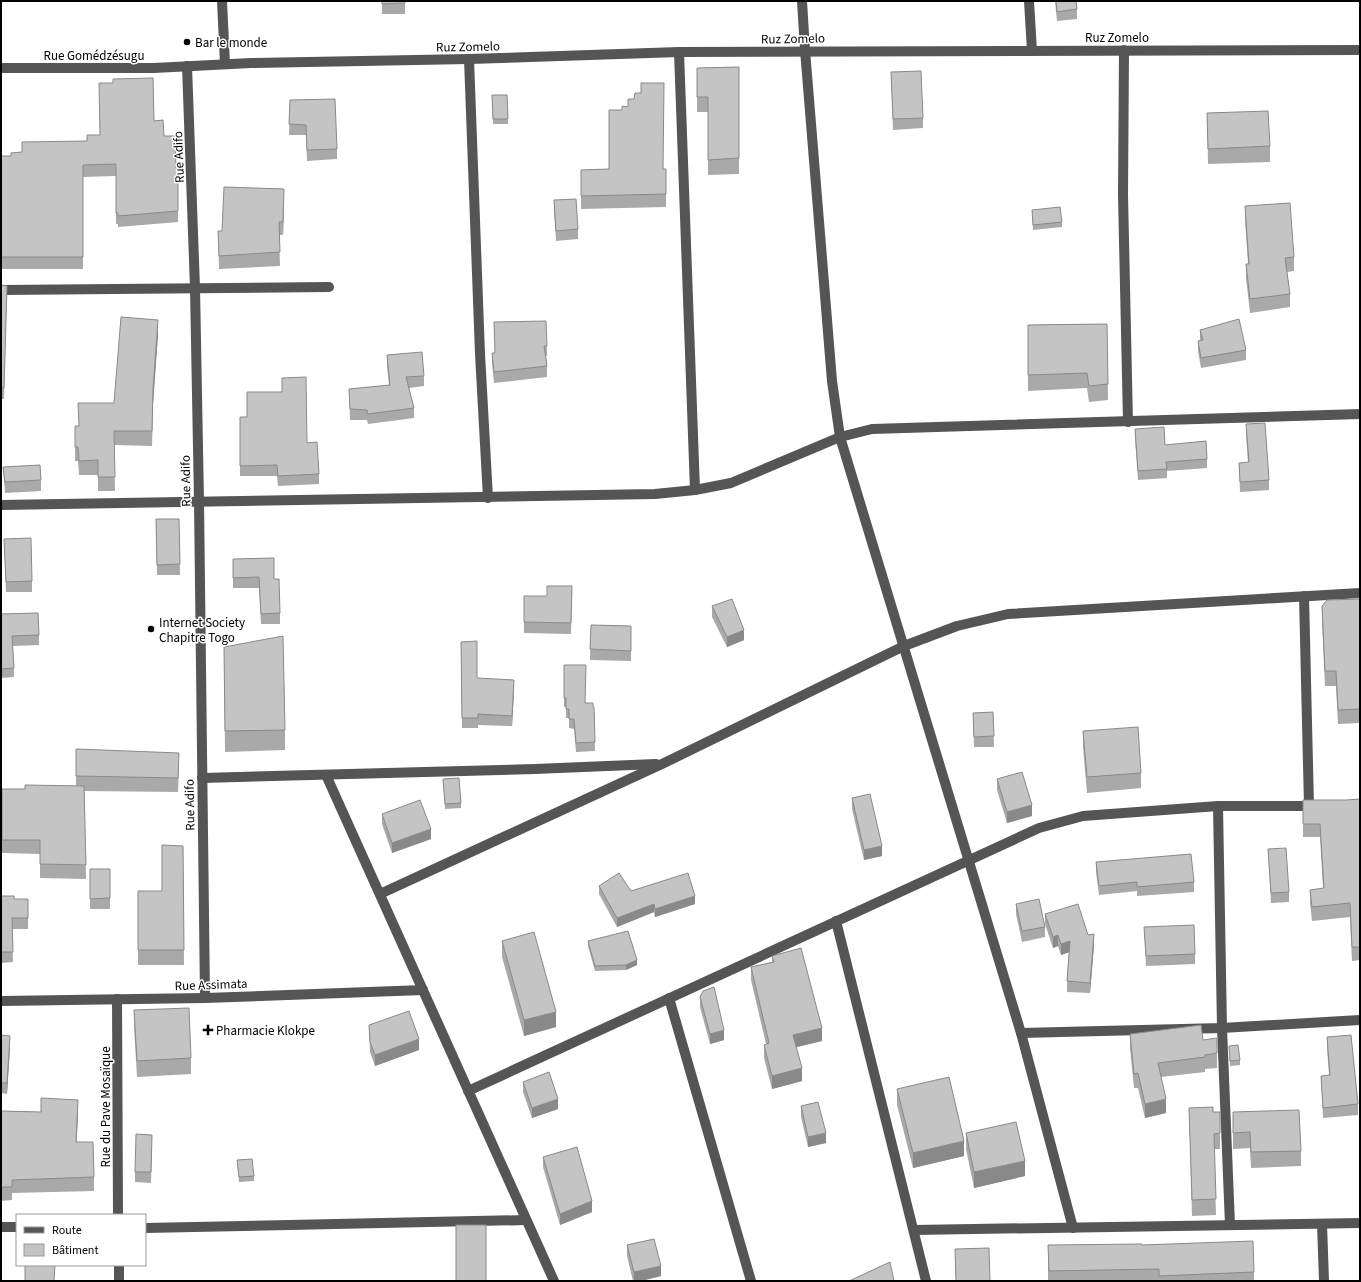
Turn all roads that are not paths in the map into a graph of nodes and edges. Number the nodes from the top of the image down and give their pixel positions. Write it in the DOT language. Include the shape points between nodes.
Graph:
graph roads {
  1 [pos="222,1"];
  2 [pos="802,1"];
  3 [pos="1029,1"];
  4 [pos="805,50"];
  5 [pos="1032,50"];
  6 [pos="1124,50"];
  7 [pos="1360,50"];
  8 [pos="679,52"];
  9 [pos="469,60"];
  10 [pos="225,64"];
  11 [pos="187,66"];
  12 [pos="1,68"];
  13 [pos="329,287"];
  14 [pos="195,288"];
  15 [pos="1,290"];
  16 [pos="1360,414"];
  17 [pos="1128,422"];
  18 [pos="840,437"];
  19 [pos="695,490"];
  20 [pos="488,498"];
  21 [pos="199,501"];
  22 [pos="1,505"];
  23 [pos="1360,593"];
  24 [pos="1304,596"];
  25 [pos="904,646"];
  26 [pos="662,764"];
  27 [pos="326,775"];
  28 [pos="202,778"];
  29 [pos="1323,805"];
  30 [pos="1218,806"];
  31 [pos="1309,806"];
  32 [pos="968,861"];
  33 [pos="380,894"];
  34 [pos="836,921"];
  35 [pos="422,990"];
  36 [pos="205,998"];
  37 [pos="669,998"];
  38 [pos="117,999"];
  39 [pos="1,1001"];
  40 [pos="1360,1020"];
  41 [pos="1222,1028"];
  42 [pos="1021,1033"];
  43 [pos="468,1091"];
  44 [pos="118,1214"];
  45 [pos="526,1220"];
  46 [pos="1360,1223"];
  47 [pos="1322,1224"];
  48 [pos="1230,1225"];
  49 [pos="1,1227"];
  50 [pos="16,1227"];
  51 [pos="146,1228"];
  52 [pos="1073,1228"];
  53 [pos="914,1230"];
  54 [pos="119,1266"];
  55 [pos="119,1281"];
  56 [pos="554,1281"];
  57 [pos="751,1281"];
  58 [pos="926,1281"];
  59 [pos="1324,1281"];
  1 -- 10 [label="street"];
  2 -- 4 [label="street"];
  3 -- 5 [label="street"];
  4 -- 5 [label="street, Ruz Zomelo"];
  4 -- 8 [label="street, Ruz Zomelo"];
  4 -- 18 [label="street" via="832,381"];
  5 -- 6 [label="street, Ruz Zomelo"];
  6 -- 7 [label="street, Ruz Zomelo"];
  6 -- 17 [label="street" via="1123,195"];
  8 -- 9 [label="street, Ruz Zomelo"];
  8 -- 19 [label="street"];
  9 -- 10 [label="street, Ruz Zomelo"];
  9 -- 20 [label="street"];
  10 -- 11 [label="street"];
  11 -- 12 [label="street, Rue Gomédzésugu"];
  11 -- 14 [label="street, Rue Adifo"];
  13 -- 14 [label="street"];
  14 -- 15 [label="street"];
  14 -- 21 [label="street, Rue Adifo"];
  16 -- 17 [label="street"];
  17 -- 18 [label="street" via="872,429"];
  18 -- 19 [label="street" via="731,483"];
  18 -- 25 [label="street"];
  19 -- 20 [label="street" via="655,494"];
  20 -- 21 [label="street"];
  21 -- 22 [label="street"];
  21 -- 28 [label="street, Rue Adifo"];
  23 -- 24 [label="street"];
  24 -- 25 [label="street" via="1008,614 957,626"];
  24 -- 31 [label="street"];
  25 -- 26 [label="street"];
  25 -- 32 [label="street"];
  26 -- 27 [label="street"];
  26 -- 33 [label="street"];
  27 -- 28 [label="street"];
  27 -- 33 [label="street"];
  28 -- 36 [label="street, Rue Adifo"];
  29 -- 31 [label="street"];
  30 -- 31 [label="street"];
  30 -- 32 [label="street" via="1083,816 1040,828"];
  30 -- 41 [label="street"];
  32 -- 34 [label="street"];
  32 -- 42 [label="street"];
  33 -- 35 [label="street"];
  34 -- 37 [label="street"];
  34 -- 53 [label="street"];
  35 -- 36 [label="street, Rue Assimata"];
  35 -- 43 [label="street"];
  36 -- 38 [label="street, Rue Assimata"];
  37 -- 43 [label="street"];
  37 -- 57 [label="street"];
  38 -- 39 [label="street, Rue Assimata"];
  38 -- 44 [label="street, Rue du Pave Mosaïque"];
  40 -- 41 [label="street"];
  41 -- 42 [label="street"];
  41 -- 48 [label="street"];
  42 -- 52 [label="street"];
  43 -- 45 [label="street"];
  45 -- 51 [label="street"];
  45 -- 56 [label="street"];
  46 -- 47 [label="street"];
  47 -- 48 [label="street"];
  47 -- 59 [label="street"];
  48 -- 52 [label="street"];
  49 -- 50 [label="street"];
  52 -- 53 [label="street"];
  53 -- 58 [label="street"];
  54 -- 55 [label="street"];
}
